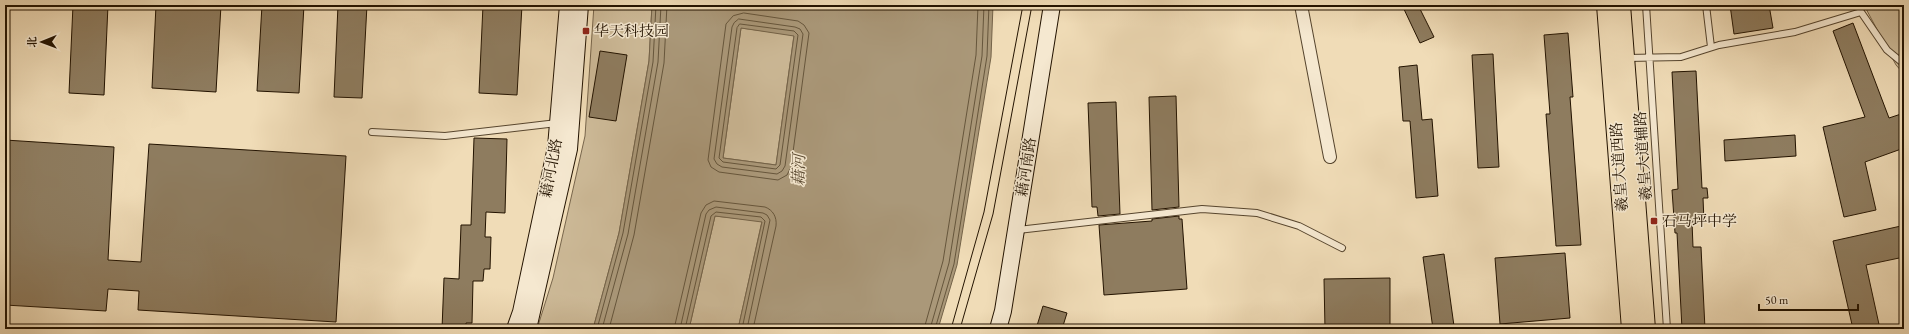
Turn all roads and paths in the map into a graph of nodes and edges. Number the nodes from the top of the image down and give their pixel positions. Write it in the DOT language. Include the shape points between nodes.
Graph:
graph roads {
  1 [pos="568,5"];
  2 [pos="580,5"];
  3 [pos="1052,5"];
  4 [pos="1301,5"];
  5 [pos="1606,5"];
  6 [pos="1621,5"];
  7 [pos="1646,5"];
  8 [pos="1706,5"];
  9 [pos="1712,47"];
  10 [pos="1625,58"];
  11 [pos="1650,58"];
  12 [pos="1904,64"];
  13 [pos="558,123"];
  14 [pos="372,132"];
  15 [pos="1330,157"];
  16 [pos="1016,230"];
  17 [pos="1342,248"];
  18 [pos="515,329"];
  19 [pos="528,329"];
  20 [pos="998,329"];
  21 [pos="1631,329"];
  22 [pos="1646,329"];
  23 [pos="1667,329"];
  1 -- 13 [label="main road, 藉河北路"];
  2 -- 19 [label="main road, 藉河北路" via="569,149"];
  3 -- 16 [label="main road, 藉河南路"];
  4 -- 15 [label="street"];
  5 -- 21 [label="main road, 羲皇大道西路"];
  6 -- 10 [label="main road, 羲皇大道西路"];
  7 -- 11 [label="lane, 羲皇大道辅路"];
  8 -- 9 [label="lane"];
  9 -- 11 [label="lane" via="1681,57"];
  9 -- 12 [label="lane" via="1796,32 1861,12 1887,50"];
  10 -- 11 [label="lane"];
  10 -- 22 [label="main road, 羲皇大道西路"];
  11 -- 23 [label="lane, 羲皇大道辅路"];
  13 -- 14 [label="lane" via="445,136"];
  13 -- 18 [label="main road, 藉河北路" via="556,147"];
  16 -- 17 [label="lane" via="1202,210 1257,213 1299,226"];
  16 -- 20 [label="main road, 藉河南路"];
}
